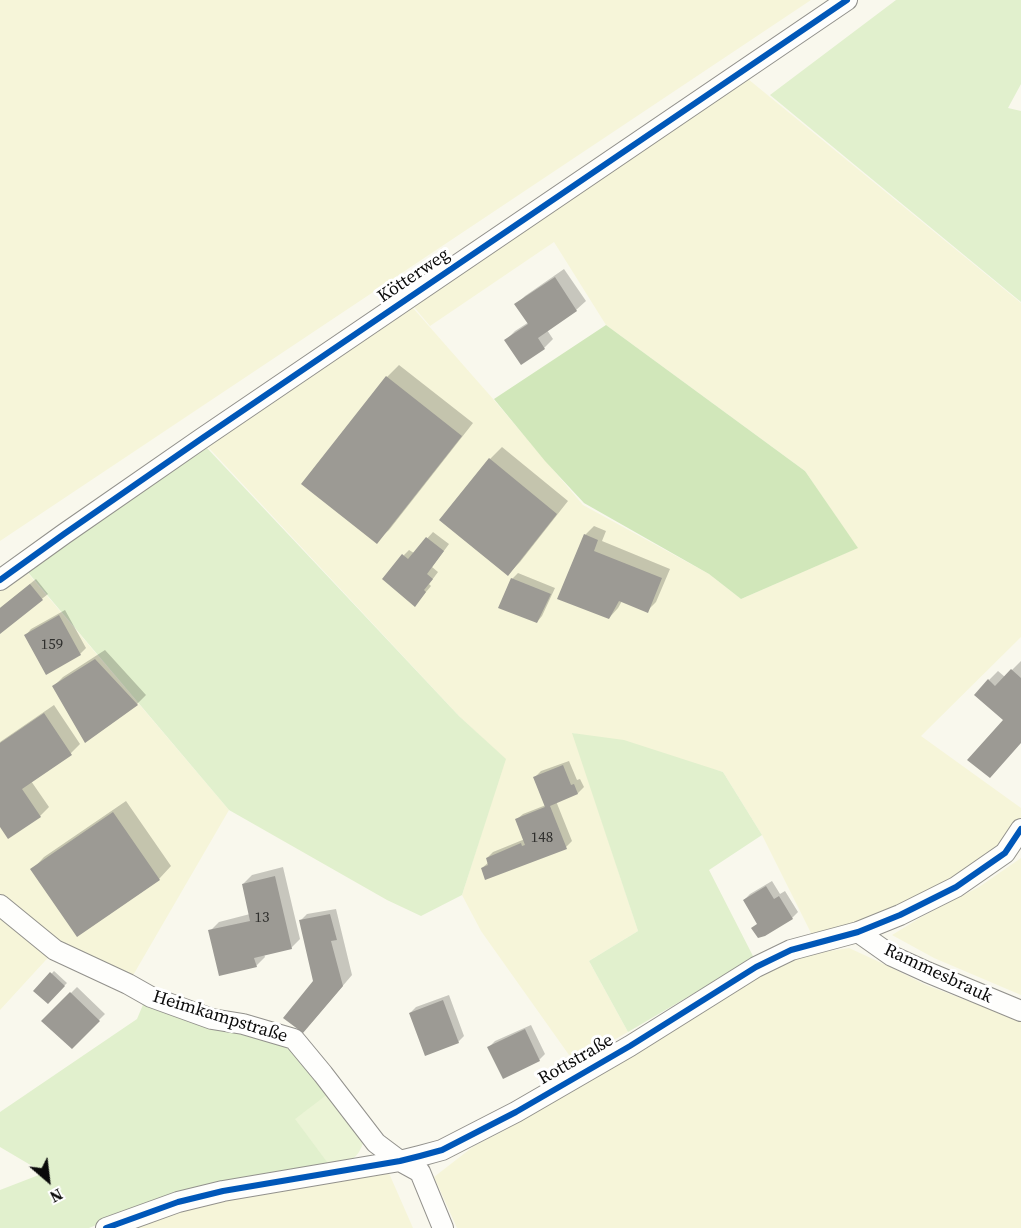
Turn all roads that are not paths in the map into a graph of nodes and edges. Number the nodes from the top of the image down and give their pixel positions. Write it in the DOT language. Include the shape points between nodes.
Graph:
graph roads {
  1 [pos="847,0"];
  2 [pos="0,580"];
  3 [pos="1021,829"];
  4 [pos="0,904"];
  5 [pos="858,932"];
  6 [pos="1021,1011"];
  7 [pos="400,1161"];
  8 [pos="106,1228"];
  9 [pos="443,1228"];
  1 -- 2 [label="street, Kötterweg"];
  3 -- 5 [label="street, Rottstraße" via="1005,853 956,887"];
  4 -- 7 [label="street, Heimkampstraße" via="55,950 151,997 294,1040 376,1143"];
  5 -- 6 [label="street, Rammesbrauk" via="892,956"];
  5 -- 7 [label="street, Rottstraße" via="791,950 765,963 516,1112 442,1150"];
  7 -- 8 [label="street, Rottstraße" via="223,1191 178,1202"];
  7 -- 9 [label="street, Heimkampstraße" via="420,1172"];
}
